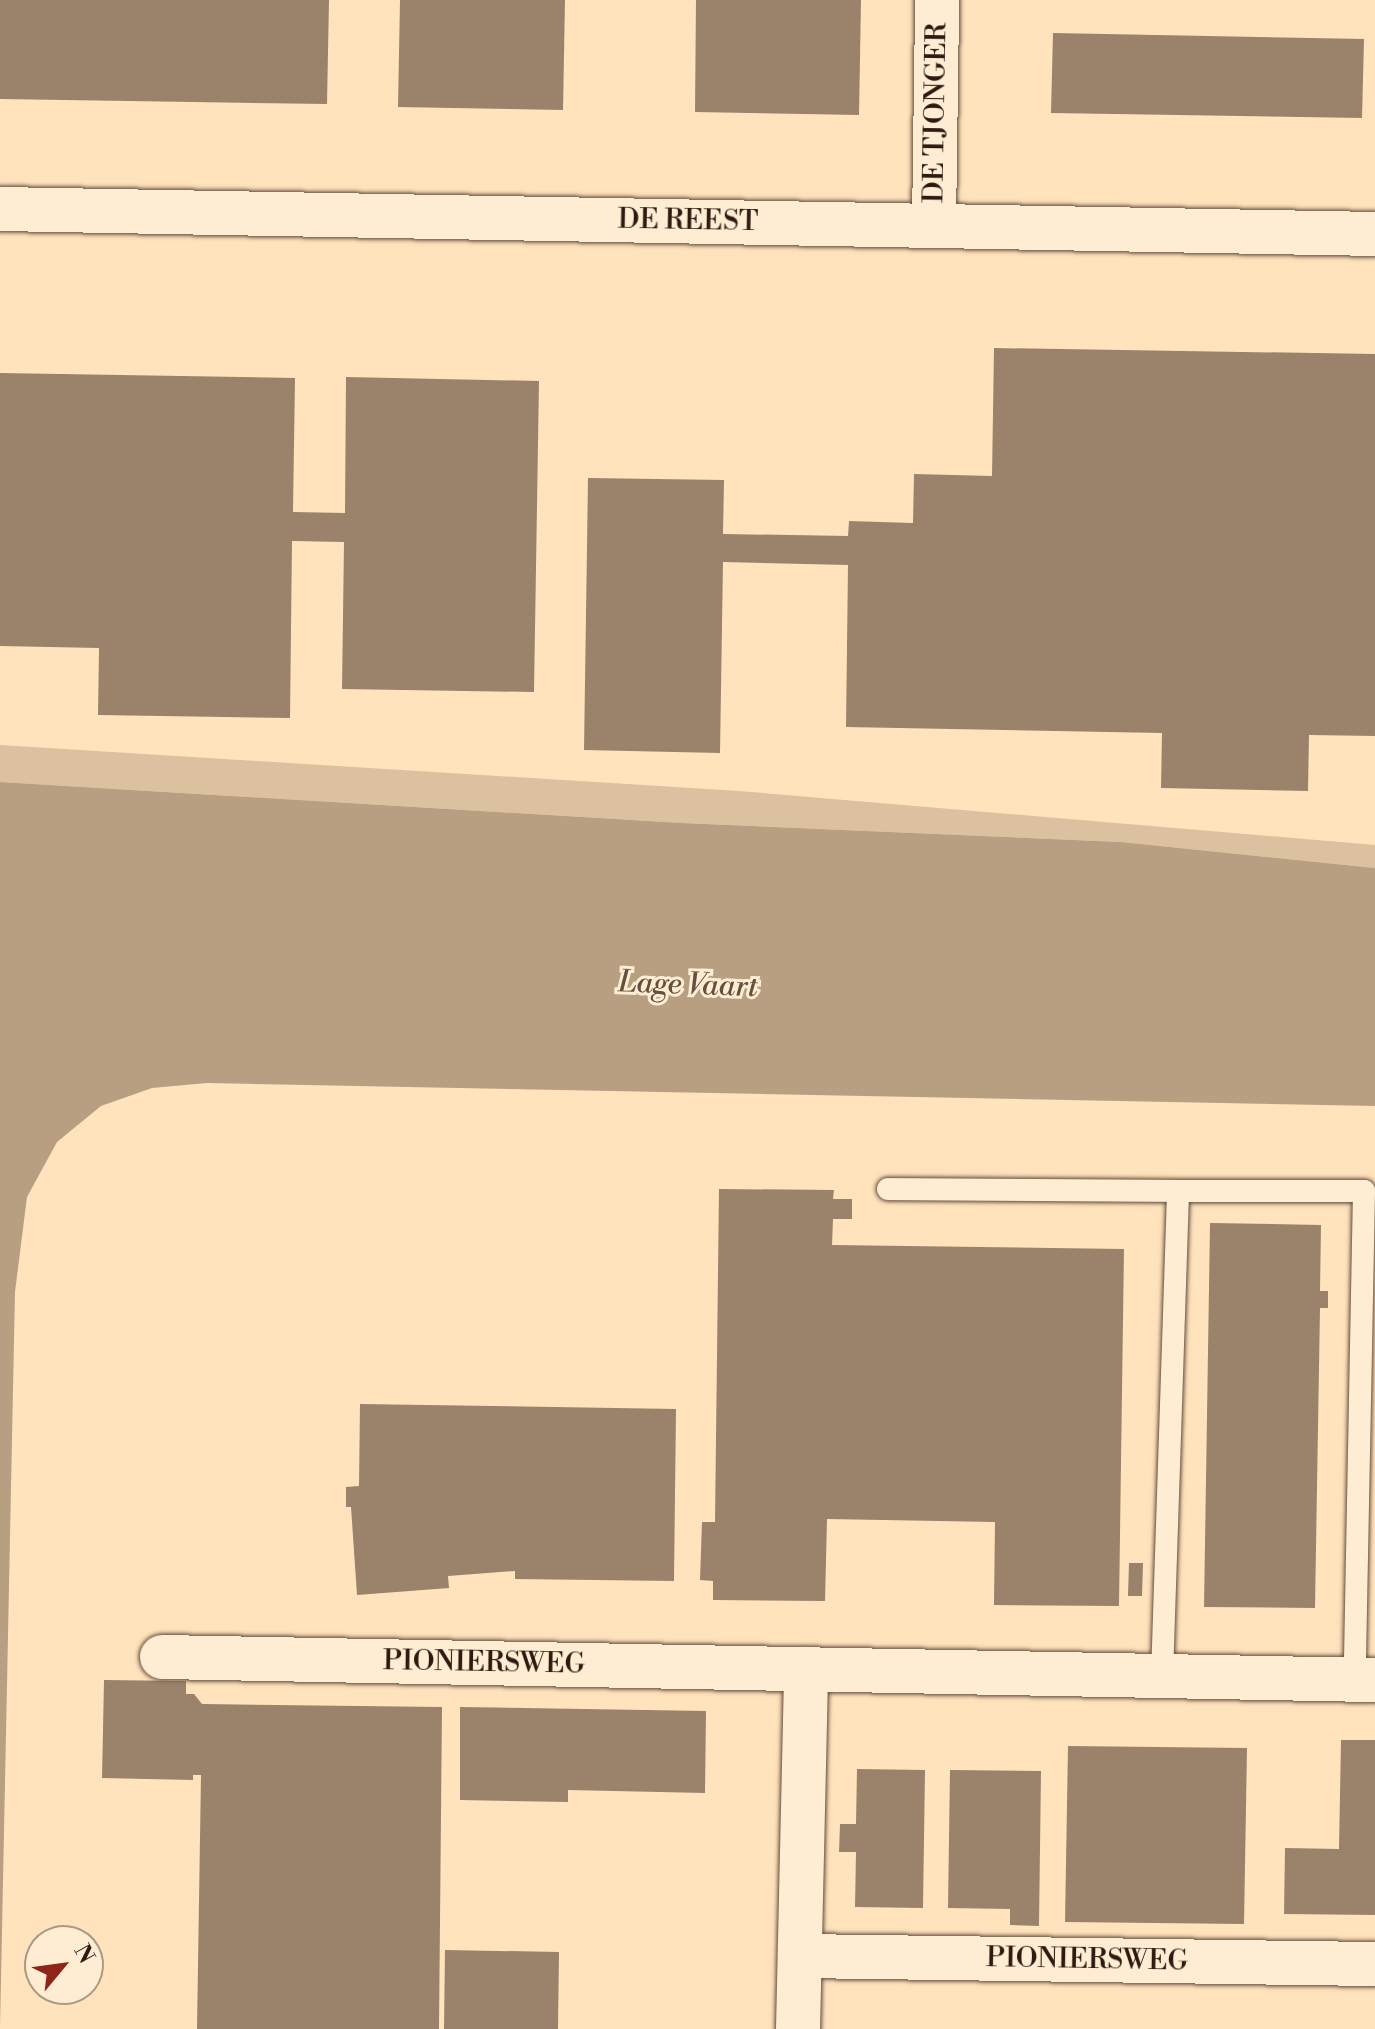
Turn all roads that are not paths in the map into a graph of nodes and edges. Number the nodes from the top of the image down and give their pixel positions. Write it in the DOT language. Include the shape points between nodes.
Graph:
graph roads {
  1 [pos="937,0"];
  2 [pos="0,209"];
  3 [pos="934,225"];
  4 [pos="1375,234"];
  5 [pos="888,1189"];
  6 [pos="1178,1191"];
  7 [pos="162,1657"];
  8 [pos="806,1669"];
  9 [pos="1162,1676"];
  10 [pos="1365,1680"];
  11 [pos="800,1956"];
  12 [pos="1375,1964"];
  13 [pos="798,2029"];
  1 -- 3 [label="street, DE TJONGER"];
  2 -- 3 [label="street, DE REEST"];
  3 -- 4 [label="street, DE REEST"];
  5 -- 6 [label="lane"];
  6 -- 9 [label="lane"];
  6 -- 10 [label="lane" via="1364,1191"];
  7 -- 8 [label="street, PIONIERSWEG"];
  8 -- 9 [label="street, PIONIERSWEG"];
  8 -- 11 [label="street"];
  9 -- 10 [label="street, PIONIERSWEG"];
  11 -- 12 [label="street, PIONIERSWEG"];
  11 -- 13 [label="street"];
}
